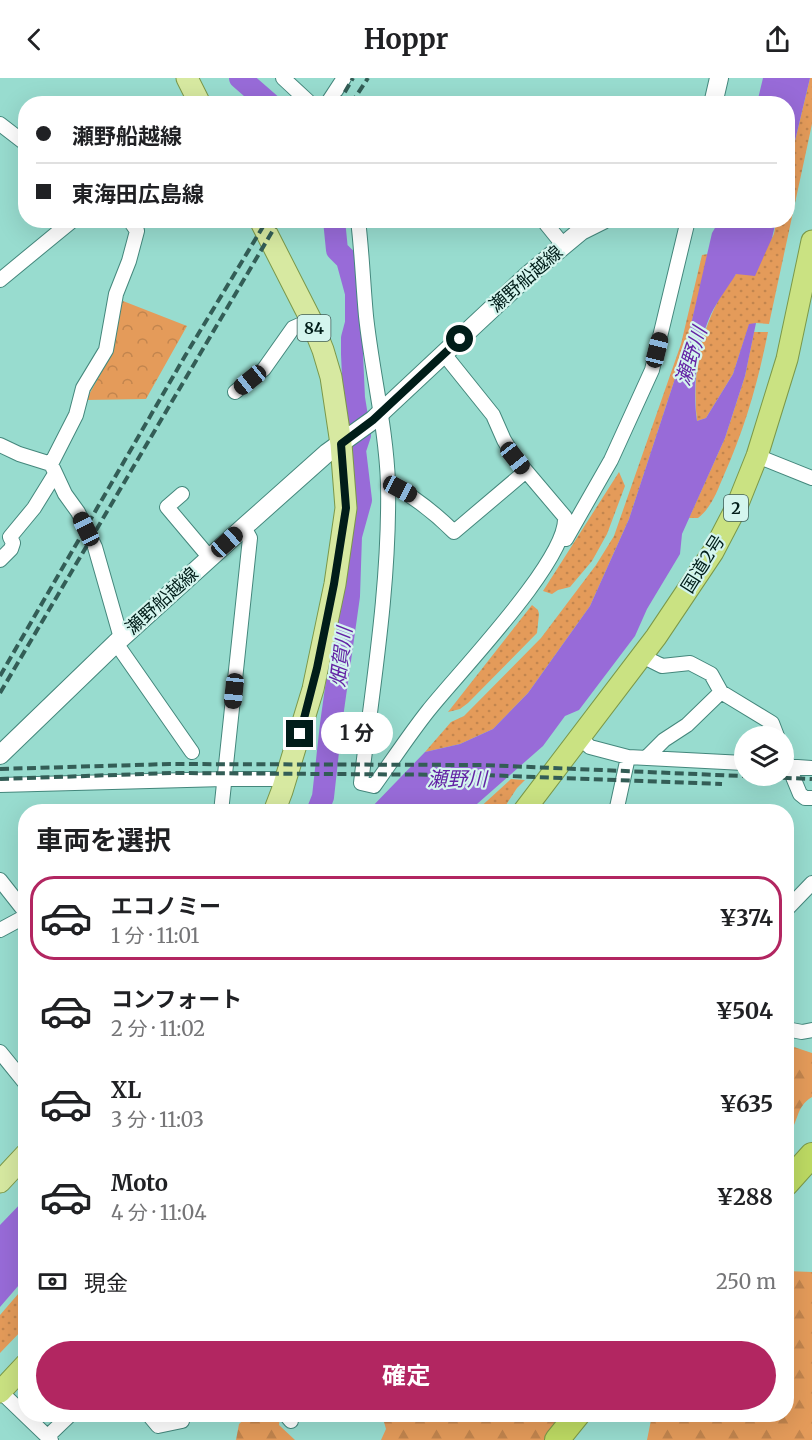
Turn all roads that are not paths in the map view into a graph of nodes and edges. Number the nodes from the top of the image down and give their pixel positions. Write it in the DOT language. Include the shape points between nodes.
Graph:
graph roads {
  1 [pos="187,78"];
  2 [pos="283,78"];
  3 [pos="344,78"];
  4 [pos="718,78"];
  5 [pos="192,96"];
  6 [pos="302,96"];
  7 [pos="332,96"];
  8 [pos="715,96"];
  9 [pos="0,124"];
  10 [pos="18,138"];
  11 [pos="63,228"];
  12 [pos="135,228"];
  13 [pos="264,228"];
  14 [pos="359,228"];
  15 [pos="549,228"];
  16 [pos="588,228"];
  17 [pos="686,228"];
  18 [pos="812,241"];
  19 [pos="564,246"];
  20 [pos="0,280"];
  21 [pos="311,320"];
  22 [pos="444,354"];
  23 [pos="235,392"];
  24 [pos="377,417"];
  25 [pos="344,442"];
  26 [pos="0,445"];
  27 [pos="757,456"];
  28 [pos="53,469"];
  29 [pos="526,471"];
  30 [pos="812,478"];
  31 [pos="388,482"];
  32 [pos="183,494"];
  33 [pos="244,527"];
  34 [pos="554,551"];
  35 [pos="210,558"];
  36 [pos="0,560"];
  37 [pos="119,640"];
  38 [pos="642,656"];
  39 [pos="721,692"];
  40 [pos="773,726"];
  41 [pos="580,738"];
  42 [pos="192,752"];
  43 [pos="0,755"];
  44 [pos="628,757"];
  45 [pos="647,757"];
  46 [pos="734,763"];
  47 [pos="794,764"];
  48 [pos="812,768"];
  49 [pos="224,779"];
  50 [pos="286,779"];
  51 [pos="794,781"];
  52 [pos="0,785"];
  53 [pos="812,798"];
  54 [pos="222,804"];
  55 [pos="277,804"];
  56 [pos="530,804"];
  57 [pos="618,804"];
  58 [pos="0,880"];
  59 [pos="812,883"];
  60 [pos="794,902"];
  61 [pos="18,904"];
  62 [pos="18,919"];
  63 [pos="0,930"];
  64 [pos="794,1030"];
  65 [pos="812,1030"];
  66 [pos="0,1052"];
  67 [pos="18,1074"];
  68 [pos="812,1155"];
  69 [pos="18,1163"];
  70 [pos="794,1175"];
  71 [pos="0,1182"];
  72 [pos="18,1372"];
  73 [pos="0,1391"];
  74 [pos="18,1408"];
  75 [pos="32,1422"];
  76 [pos="65,1422"];
  77 [pos="155,1422"];
  78 [pos="176,1422"];
  79 [pos="571,1422"];
  80 [pos="50,1439"];
  81 [pos="556,1440"];
  1 -- 5 [label="main road"];
  2 -- 6 [label="street"];
  3 -- 7 [label="street"];
  4 -- 8 [label="main road"];
  9 -- 10 [label="street"];
  11 -- 20 [label="street"];
  12 -- 28 [label="street" via="129,261 116,294 106,350 82,388 76,415"];
  13 -- 21 [label="main road, 84"];
  14 -- 24 [label="street"];
  15 -- 19 [label="street"];
  16 -- 19 [label="main road, 瀬野船越線"];
  17 -- 34 [label="street" via="652,370 611,460 566,541"];
  18 -- 27 [label="highway, 国道2号 / 2" via="787,359"];
  19 -- 22 [label="main road, 瀬野船越線"];
  21 -- 23 [label="street" via="292,328 264,369"];
  21 -- 25 [label="main road, 84" via="331,377"];
  22 -- 24 [label="main road, 瀬野船越線"];
  22 -- 29 [label="street" via="493,415 504,440"];
  24 -- 25 [label="main road, 瀬野船越線"];
  24 -- 31 [label="street"];
  25 -- 33 [label="main road, 瀬野船越線"];
  25 -- 50 [label="main road, 84" via="346,508 334,584 313,689"];
  26 -- 28 [label="street"];
  27 -- 30 [label="street"];
  27 -- 38 [label="highway, 国道2号 / 2" via="713,552"];
  28 -- 36 [label="street" via="34,508 10,537 11,549"];
  28 -- 37 [label="street" via="95,547"];
  29 -- 31 [label="street" via="454,532 412,495"];
  29 -- 34 [label="street" via="565,517 566,528"];
  31 -- 34 [label="street" via="384,579 361,783 374,786 429,711 491,639"];
  32 -- 35 [label="street" via="167,507"];
  33 -- 35 [label="main road, 瀬野船越線"];
  33 -- 49 [label="street" via="250,538"];
  35 -- 37 [label="main road, 瀬野船越線"];
  37 -- 42 [label="street"];
  37 -- 43 [label="main road, 瀬野船越線"];
  38 -- 39 [label="street" via="662,666 690,663 711,674"];
  38 -- 41 [label="highway, 国道2号 / 2"];
  39 -- 40 [label="street"];
  39 -- 45 [label="street"];
  41 -- 44 [label="street" via="590,747"];
  41 -- 56 [label="highway, 国道2号 / 2"];
  44 -- 45 [label="street"];
  44 -- 57 [label="street"];
  45 -- 46 [label="street"];
  47 -- 48 [label="street"];
  49 -- 50 [label="street"];
  49 -- 52 [label="street"];
  49 -- 54 [label="street"];
  50 -- 55 [label="main road, 84"];
  51 -- 53 [label="street" via="800,794"];
  58 -- 61 [label="street"];
  59 -- 60 [label="street"];
  62 -- 63 [label="street"];
  64 -- 65 [label="street"];
  66 -- 67 [label="street"];
  68 -- 70 [label="highway"];
  69 -- 71 [label="main road"];
  72 -- 73 [label="highway"];
  73 -- 74 [label="street"];
  75 -- 80 [label="street"];
  76 -- 80 [label="street"];
  77 -- 78 [label="street"];
  79 -- 81 [label="highway"];
}
